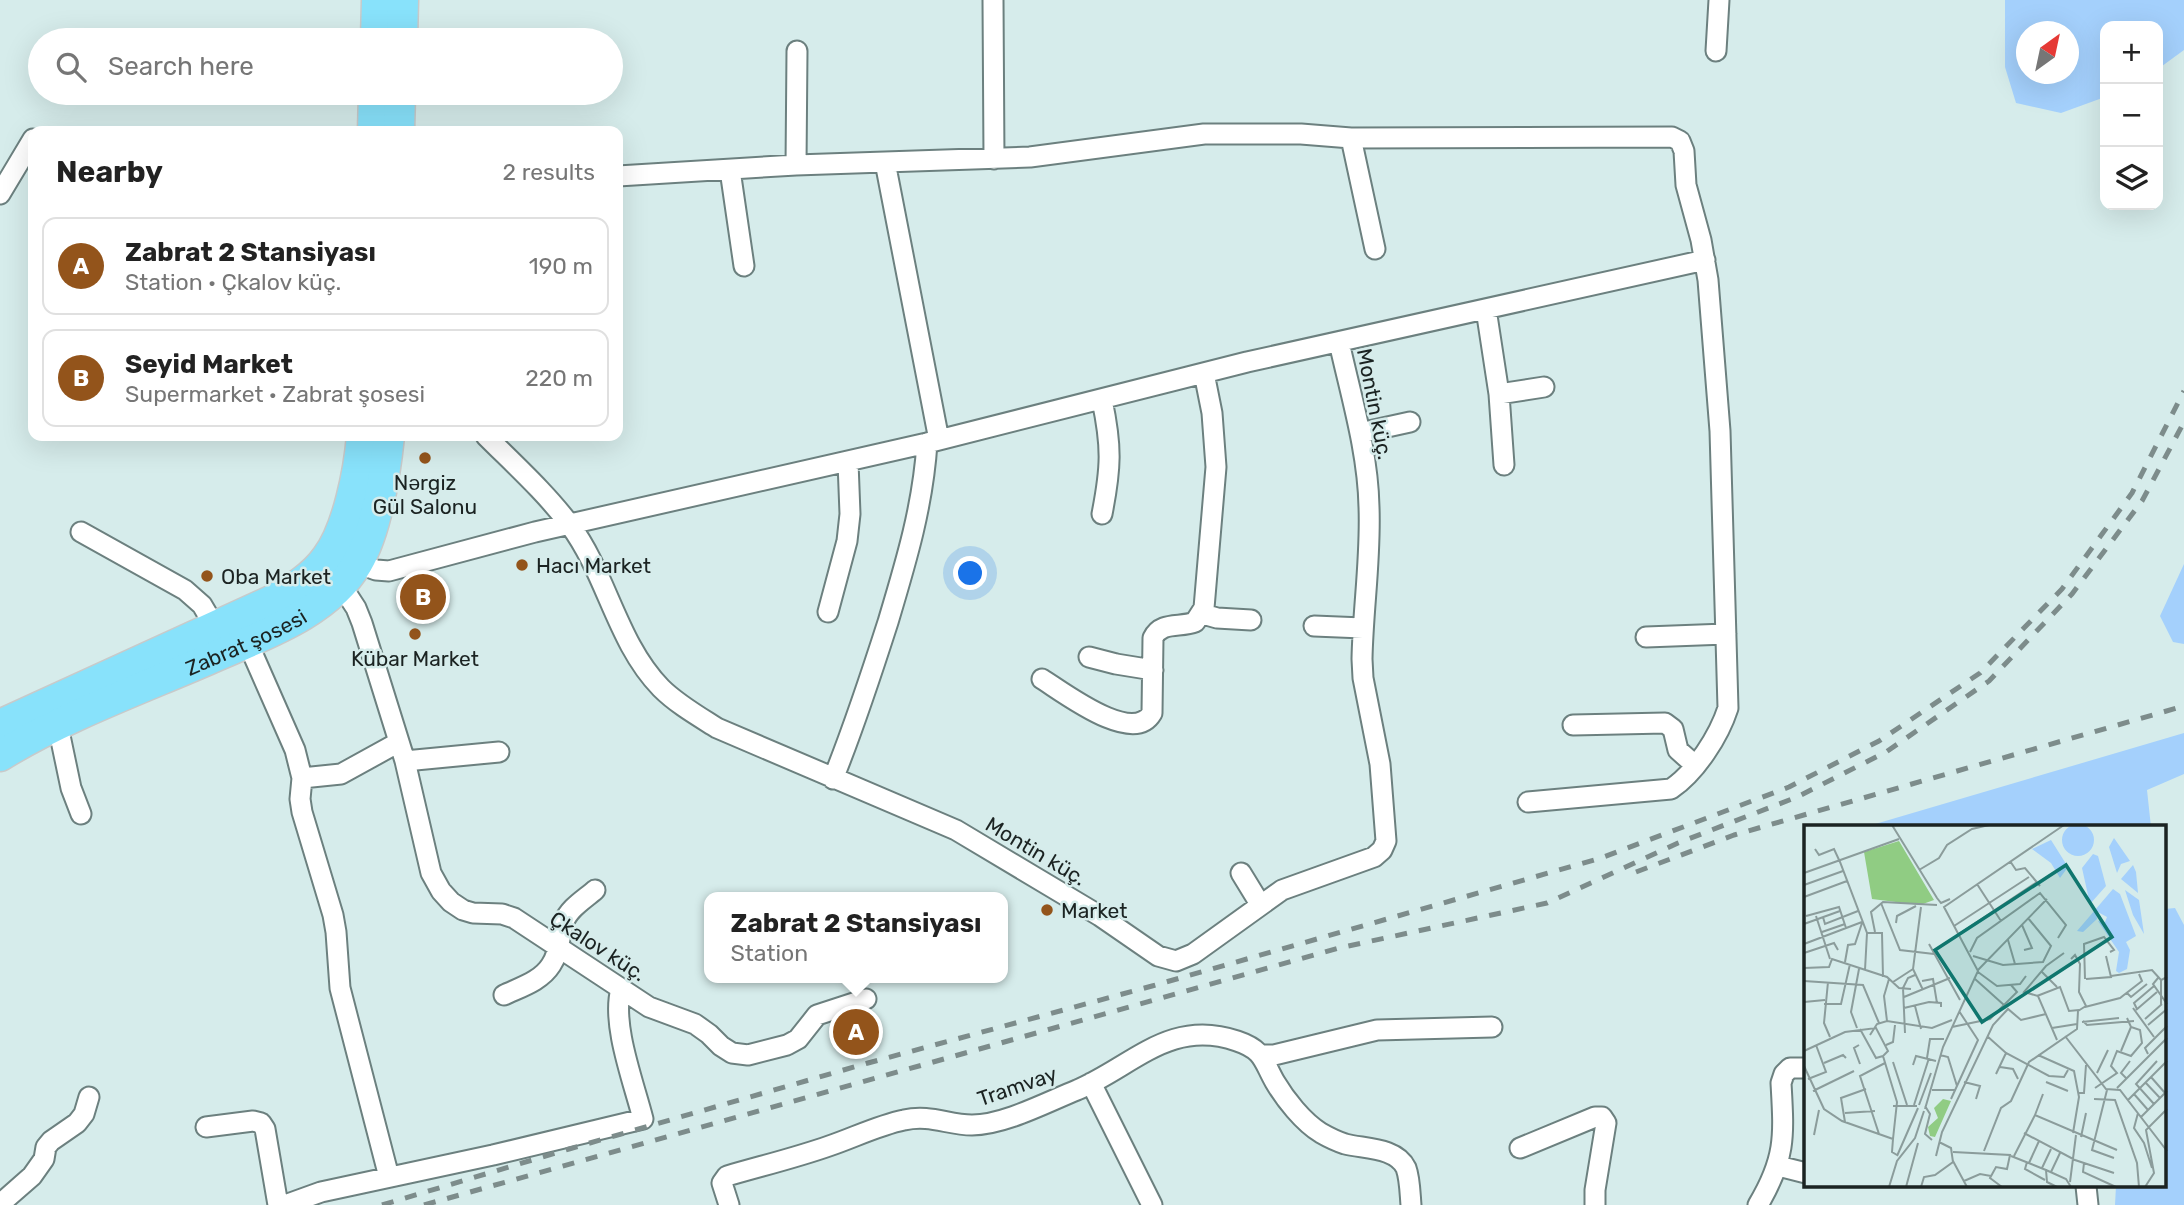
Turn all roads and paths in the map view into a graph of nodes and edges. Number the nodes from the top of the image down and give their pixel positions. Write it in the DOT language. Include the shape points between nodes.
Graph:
graph roads {
  1 [pos="377,0"];
  2 [pos="403,0"];
  3 [pos="993,0"];
  4 [pos="1719,0"];
  5 [pos="376,28"];
  6 [pos="402,28"];
  7 [pos="797,51"];
  8 [pos="1716,51"];
  9 [pos="374,105"];
  10 [pos="400,105"];
  11 [pos="373,126"];
  12 [pos="399,126"];
  13 [pos="1351,138"];
  14 [pos="28,147"];
  15 [pos="994,159"];
  16 [pos="885,162"];
  17 [pos="796,165"];
  18 [pos="730,170"];
  19 [pos="623,176"];
  20 [pos="0,194"];
  21 [pos="1375,249"];
  22 [pos="1705,260"];
  23 [pos="744,266"];
  24 [pos="1486,309"];
  25 [pos="1339,342"];
  26 [pos="1204,373"];
  27 [pos="1544,387"];
  28 [pos="1499,394"];
  29 [pos="1102,400"];
  30 [pos="1410,422"];
  31 [pos="1360,433"];
  32 [pos="361,441"];
  33 [pos="388,441"];
  34 [pos="491,441"];
  35 [pos="933,441"];
  36 [pos="848,462"];
  37 [pos="1504,466"];
  38 [pos="1102,514"];
  39 [pos="571,526"];
  40 [pos="81,532"];
  41 [pos="349,574"];
  42 [pos="828,612"];
  43 [pos="1203,614"];
  44 [pos="1251,620"];
  45 [pos="1314,626"];
  46 [pos="215,627"];
  47 [pos="1363,628"];
  48 [pos="1726,634"];
  49 [pos="1646,637"];
  50 [pos="247,641"];
  51 [pos="1089,657"];
  52 [pos="1153,670"];
  53 [pos="1042,679"];
  54 [pos="1573,725"];
  55 [pos="0,726"];
  56 [pos="58,726"];
  57 [pos="399,742"];
  58 [pos="499,752"];
  59 [pos="0,756"];
  60 [pos="405,761"];
  61 [pos="1695,765"];
  62 [pos="302,779"];
  63 [pos="833,779"];
  64 [pos="1528,802"];
  65 [pos="80,814"];
  66 [pos="1241,873"];
  67 [pos="595,890"];
  68 [pos="1260,904"];
  69 [pos="558,948"];
  70 [pos="621,989"];
  71 [pos="504,995"];
  72 [pos="866,999"];
  73 [pos="1492,1027"];
  74 [pos="1262,1055"];
  75 [pos="1804,1068"];
  76 [pos="1091,1083"];
  77 [pos="89,1097"];
  78 [pos="206,1127"];
  79 [pos="1520,1148"];
  80 [pos="1778,1166"];
  81 [pos="1804,1173"];
  82 [pos="389,1177"];
  83 [pos="0,1204"];
  84 [pos="278,1205"];
  85 [pos="285,1205"];
  86 [pos="729,1205"];
  87 [pos="1152,1205"];
  88 [pos="1411,1205"];
  89 [pos="1595,1205"];
  90 [pos="1758,1205"];
  1 -- 5 [label="main road"];
  2 -- 6 [label="main road"];
  3 -- 15 [label="street"];
  4 -- 8 [label="street"];
  7 -- 17 [label="street"];
  9 -- 11 [label="main road"];
  10 -- 12 [label="main road"];
  13 -- 15 [label="street" via="1205,134"];
  13 -- 21 [label="street"];
  13 -- 22 [label="street" via="1672,137 1684,151 1686,185"];
  14 -- 20 [label="street"];
  15 -- 16 [label="street"];
  16 -- 17 [label="street"];
  16 -- 35 [label="street"];
  17 -- 18 [label="street"];
  18 -- 19 [label="street"];
  18 -- 23 [label="street"];
  22 -- 24 [label="street"];
  22 -- 48 [label="street" via="1720,431"];
  24 -- 25 [label="street"];
  24 -- 28 [label="street"];
  25 -- 26 [label="street"];
  25 -- 31 [label="street, Montin küç."];
  26 -- 29 [label="street"];
  26 -- 43 [label="street" via="1216,467"];
  27 -- 28 [label="street"];
  28 -- 37 [label="street"];
  29 -- 35 [label="street"];
  29 -- 38 [label="street" via="1111,447"];
  30 -- 31 [label="street"];
  31 -- 47 [label="street, Montin küç." via="1370,531"];
  32 -- 46 [label="main road, Zabrat şosesi" via="347,510 327,558 293,589"];
  33 -- 41 [label="main road" via="370,531"];
  34 -- 39 [label="street, Montin küç."];
  35 -- 36 [label="street"];
  35 -- 63 [label="street" via="909,552 867,690"];
  36 -- 39 [label="street"];
  36 -- 42 [label="street" via="847,541"];
  39 -- 41 [label="street" via="389,571"];
  39 -- 63 [label="street, Montin küç." via="641,662 661,687 718,728"];
  40 -- 46 [label="street" via="185,590 202,605"];
  41 -- 50 [label="main road, Zabrat şosesi" via="305,612"];
  41 -- 57 [label="street, Çkalov küç."];
  43 -- 44 [label="street"];
  43 -- 52 [label="street" via="1189,625 1156,631"];
  45 -- 47 [label="street"];
  46 -- 55 [label="main road, Zabrat şosesi"];
  47 -- 68 [label="street, Montin küç." via="1363,678 1380,764 1386,841 1374,858 1299,882"];
  48 -- 49 [label="street"];
  48 -- 61 [label="street" via="1728,708 1721,728"];
  50 -- 56 [label="main road, Zabrat şosesi"];
  50 -- 62 [label="street" via="295,750"];
  51 -- 52 [label="street"];
  52 -- 53 [label="street" via="1152,713 1141,724 1111,720"];
  54 -- 61 [label="street" via="1665,723 1673,729 1678,750"];
  56 -- 59 [label="main road, Zabrat şosesi"];
  56 -- 65 [label="street"];
  57 -- 60 [label="street, Çkalov küç."];
  57 -- 62 [label="street" via="341,774"];
  58 -- 60 [label="street"];
  60 -- 69 [label="street, Çkalov küç." via="431,873 441,891 463,910 513,918"];
  61 -- 64 [label="street" via="1671,789"];
  62 -- 82 [label="street" via="302,812 337,932 340,988"];
  63 -- 68 [label="street, Montin küç." via="956,830 1168,961 1193,954"];
  66 -- 68 [label="street"];
  67 -- 69 [label="street" via="565,919"];
  69 -- 70 [label="street, Çkalov küç."];
  69 -- 71 [label="street" via="551,965 536,980"];
  70 -- 72 [label="street, Çkalov küç." via="649,1007 695,1024 732,1053 748,1055 787,1045 798,1039 817,1015"];
  70 -- 82 [label="street" via="617,1009 643,1119"];
  73 -- 74 [label="street" via="1377,1030"];
  74 -- 76 [label="street, Tramvay" via="1240,1041 1190,1035 1157,1044"];
  74 -- 88 [label="street" via="1274,1081 1318,1131 1341,1143 1378,1149 1405,1166"];
  75 -- 80 [label="street" via="1790,1068 1781,1083 1783,1144"];
  76 -- 86 [label="street, Tramvay" via="1000,1120 972,1125 933,1118 903,1120 727,1176 722,1183"];
  76 -- 87 [label="street"];
  77 -- 83 [label="street" via="77,1124 51,1141 32,1176"];
  78 -- 84 [label="street" via="261,1123"];
  79 -- 89 [label="street" via="1602,1117"];
  80 -- 81 [label="street"];
  80 -- 90 [label="street"];
  82 -- 85 [label="street"];
}
